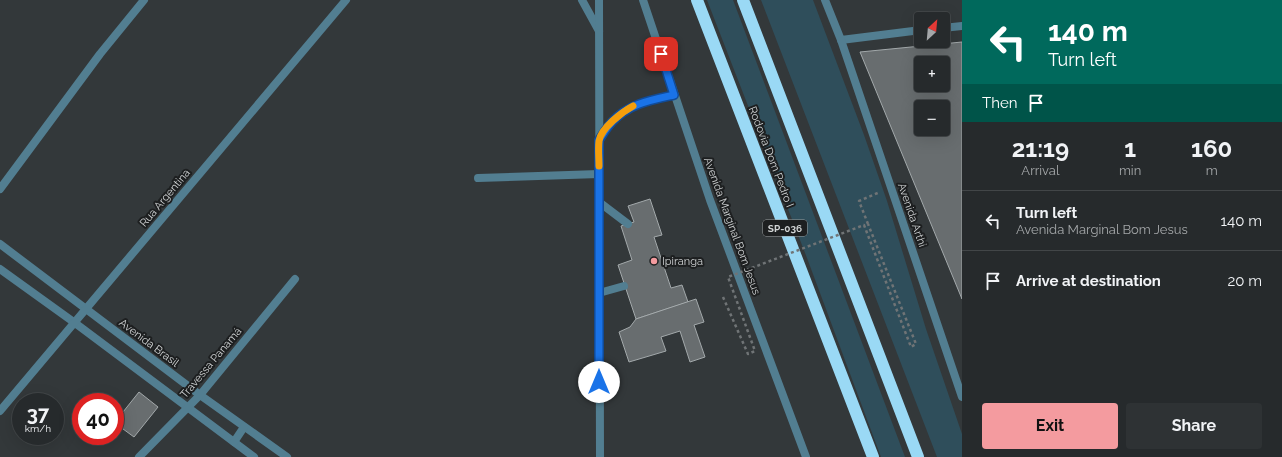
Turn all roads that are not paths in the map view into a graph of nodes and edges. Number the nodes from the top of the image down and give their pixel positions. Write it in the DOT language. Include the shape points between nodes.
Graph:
graph roads {
  1 [pos="346,0"];
  2 [pos="582,0"];
  3 [pos="599,0"];
  4 [pos="643,0"];
  5 [pos="697,0"];
  6 [pos="743,0"];
  7 [pos="825,0"];
  8 [pos="141,2"];
  9 [pos="962,26"];
  10 [pos="950,27"];
  11 [pos="599,31"];
  12 [pos="914,31"];
  13 [pos="841,40"];
  14 [pos="674,95"];
  15 [pos="599,140"];
  16 [pos="599,174"];
  17 [pos="478,178"];
  18 [pos="0,189"];
  19 [pos="599,202"];
  20 [pos="628,224"];
  21 [pos="0,244"];
  22 [pos="0,270"];
  23 [pos="295,279"];
  24 [pos="624,286"];
  25 [pos="599,293"];
  26 [pos="86,309"];
  27 [pos="75,323"];
  28 [pos="200,395"];
  29 [pos="962,397"];
  30 [pos="188,407"];
  31 [pos="0,411"];
  32 [pos="244,427"];
  33 [pos="234,442"];
  34 [pos="139,457"];
  35 [pos="254,457"];
  36 [pos="287,457"];
  37 [pos="600,457"];
  38 [pos="806,457"];
  39 [pos="873,457"];
  40 [pos="918,457"];
  1 -- 26 [label="street, Rua Argentina"];
  2 -- 11 [label="street"];
  3 -- 11 [label="street"];
  4 -- 14 [label="street, Avenida Marginal Bom Jesus"];
  5 -- 39 [label="highway, Rodovia Dom Pedro I / SP-036"];
  6 -- 40 [label="highway"];
  7 -- 13 [label="street, Avenida Arthi"];
  8 -- 18 [label="street"];
  9 -- 10 [label="street"];
  11 -- 15 [label="street"];
  12 -- 13 [label="street"];
  13 -- 29 [label="street, Avenida Arthi"];
  14 -- 15 [label="street" via="642,102 624,111 611,122"];
  14 -- 38 [label="street, Avenida Marginal Bom Jesus" via="710,200"];
  15 -- 16 [label="street"];
  16 -- 17 [label="street"];
  16 -- 19 [label="street"];
  19 -- 20 [label="street"];
  19 -- 25 [label="street"];
  21 -- 26 [label="street, Avenida Brasil"];
  22 -- 27 [label="street"];
  23 -- 28 [label="street, Travessa Panamá"];
  24 -- 25 [label="street"];
  25 -- 37 [label="street"];
  26 -- 27 [label="street, Rua Argentina"];
  26 -- 28 [label="street, Avenida Brasil"];
  27 -- 30 [label="street"];
  27 -- 31 [label="street, Rua Argentina"];
  28 -- 30 [label="street, Travessa Panamá"];
  28 -- 32 [label="street, Avenida Brasil"];
  30 -- 33 [label="street"];
  30 -- 34 [label="street, Travessa Panamá"];
  32 -- 33 [label="street"];
  32 -- 36 [label="street, Avenida Brasil"];
  33 -- 35 [label="street"];
}
